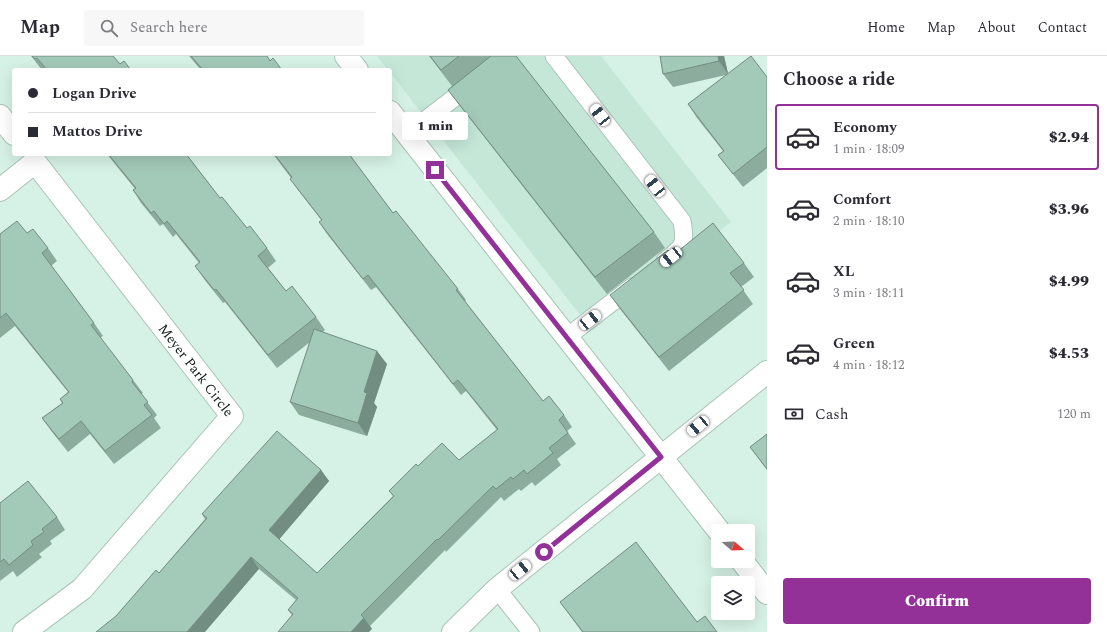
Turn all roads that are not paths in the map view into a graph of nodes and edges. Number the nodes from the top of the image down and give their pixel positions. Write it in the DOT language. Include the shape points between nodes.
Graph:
graph roads {
  1 [pos="346,56"];
  2 [pos="509,56"];
  3 [pos="554,56"];
  4 [pos="355,68"];
  5 [pos="392,115"];
  6 [pos="0,116"];
  7 [pos="12,131"];
  8 [pos="407,134"];
  9 [pos="32,158"];
  10 [pos="0,190"];
  11 [pos="567,337"];
  12 [pos="767,372"];
  13 [pos="661,457"];
  14 [pos="714,524"];
  15 [pos="747,568"];
  16 [pos="497,589"];
  17 [pos="767,593"];
  18 [pos="24,632"];
  19 [pos="453,632"];
  20 [pos="531,632"];
  1 -- 4 [label="street"];
  2 -- 8 [label="lane"];
  3 -- 11 [label="lane" via="682,221 685,239 682,248"];
  5 -- 8 [label="street"];
  6 -- 7 [label="street"];
  8 -- 11 [label="street"];
  9 -- 10 [label="street, Meyer Park Circle"];
  9 -- 18 [label="street, Meyer Park Circle" via="232,416 82,589"];
  11 -- 13 [label="street"];
  12 -- 13 [label="street"];
  13 -- 14 [label="street"];
  13 -- 16 [label="street"];
  15 -- 17 [label="street"];
  16 -- 19 [label="street"];
  16 -- 20 [label="lane"];
}
